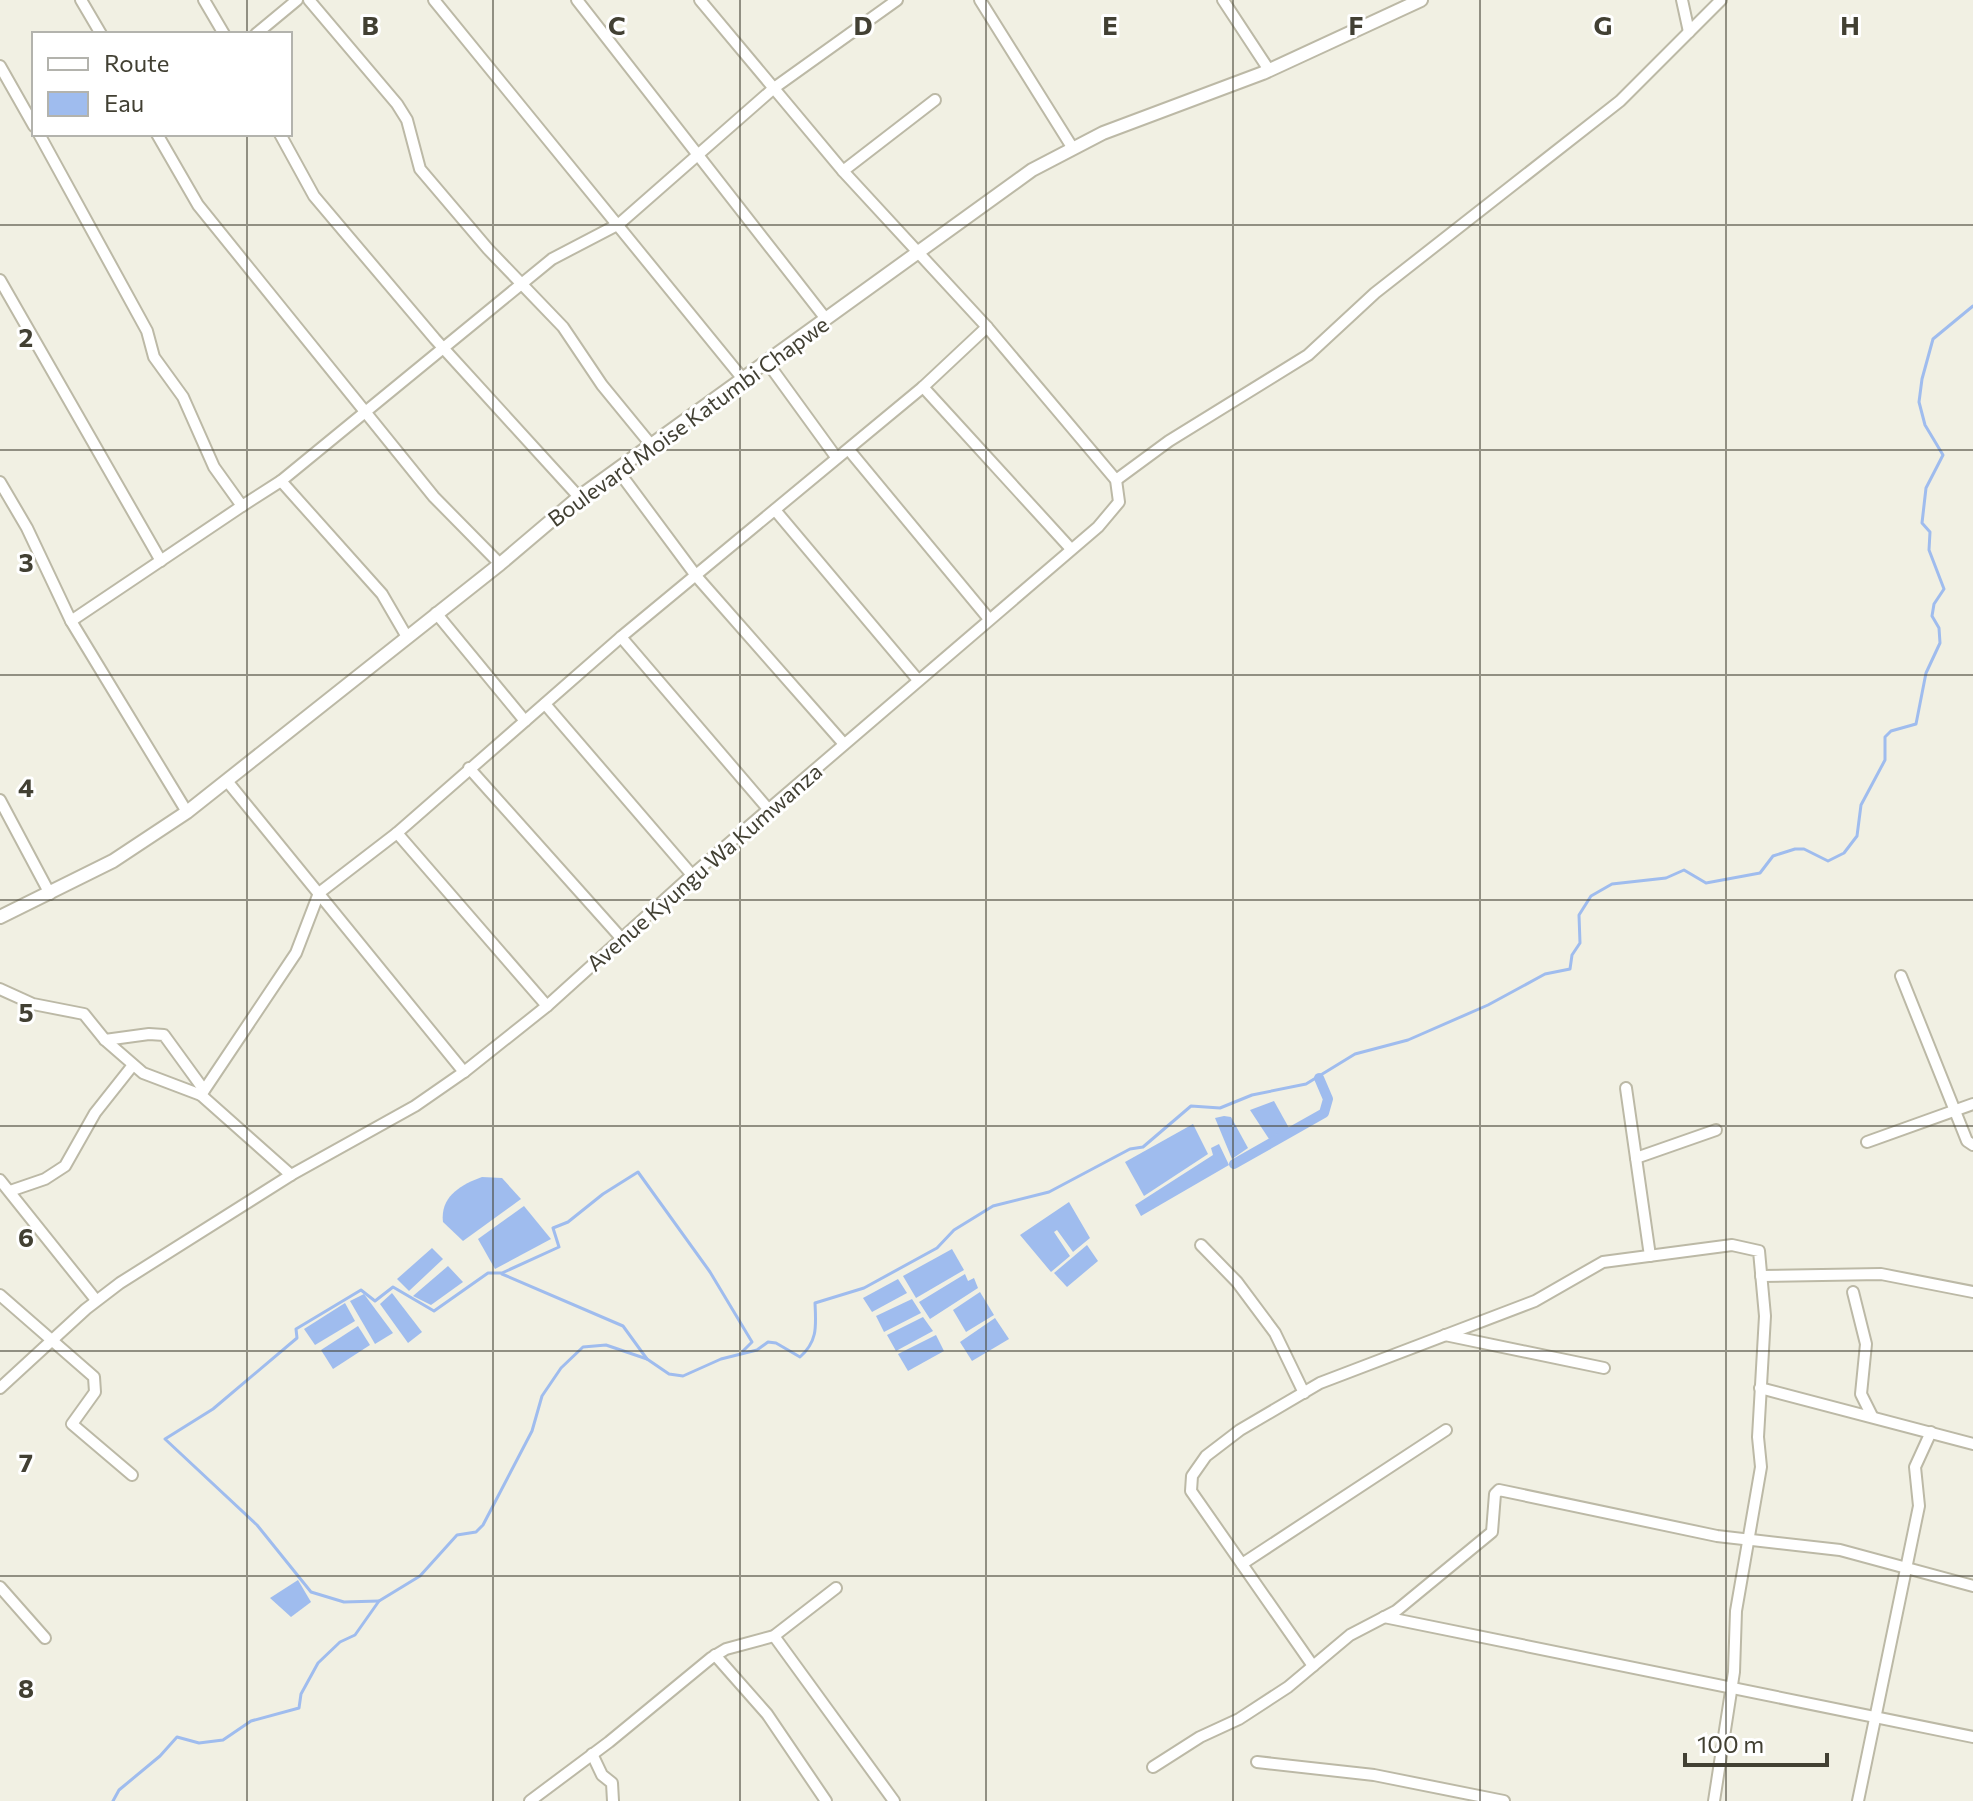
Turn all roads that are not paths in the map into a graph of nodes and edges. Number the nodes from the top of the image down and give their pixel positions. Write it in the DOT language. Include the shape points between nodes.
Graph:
graph roads {
  1 [pos="81,0"];
  2 [pos="204,0"];
  3 [pos="297,0"];
  4 [pos="309,0"];
  5 [pos="434,0"];
  6 [pos="577,0"];
  7 [pos="700,0"];
  8 [pos="897,0"];
  9 [pos="980,0"];
  10 [pos="1223,0"];
  11 [pos="1421,0"];
  12 [pos="1682,0"];
  13 [pos="1721,0"];
  14 [pos="100,32"];
  15 [pos="223,32"];
  16 [pos="258,32"];
  17 [pos="1689,32"];
  18 [pos="0,66"];
  19 [pos="1269,70"];
  20 [pos="774,88"];
  21 [pos="935,100"];
  22 [pos="32,122"];
  23 [pos="40,136"];
  24 [pos="158,136"];
  25 [pos="281,136"];
  26 [pos="1072,147"];
  27 [pos="698,157"];
  28 [pos="843,171"];
  29 [pos="619,224"];
  30 [pos="919,250"];
  31 [pos="0,280"];
  32 [pos="522,285"];
  33 [pos="826,319"];
  34 [pos="987,327"];
  35 [pos="445,349"];
  36 [pos="767,362"];
  37 [pos="743,379"];
  38 [pos="923,387"];
  39 [pos="367,414"];
  40 [pos="652,446"];
  41 [pos="849,450"];
  42 [pos="836,457"];
  43 [pos="619,472"];
  44 [pos="1116,480"];
  45 [pos="281,481"];
  46 [pos="0,482"];
  47 [pos="579,497"];
  48 [pos="242,506"];
  49 [pos="775,510"];
  50 [pos="1071,549"];
  51 [pos="161,561"];
  52 [pos="500,564"];
  53 [pos="697,577"];
  54 [pos="436,613"];
  55 [pos="989,619"];
  56 [pos="71,621"];
  57 [pos="407,637"];
  58 [pos="621,637"];
  59 [pos="918,680"];
  60 [pos="545,704"];
  61 [pos="525,721"];
  62 [pos="844,744"];
  63 [pos="469,768"];
  64 [pos="227,781"];
  65 [pos="0,800"];
  66 [pos="769,810"];
  67 [pos="187,812"];
  68 [pos="397,833"];
  69 [pos="692,875"];
  70 [pos="319,893"];
  71 [pos="50,894"];
  72 [pos="0,917"];
  73 [pos="622,939"];
  74 [pos="1901,976"];
  75 [pos="0,989"];
  76 [pos="547,1006"];
  77 [pos="105,1040"];
  78 [pos="133,1065"];
  79 [pos="464,1072"];
  80 [pos="1626,1088"];
  81 [pos="203,1093"];
  82 [pos="1973,1104"];
  83 [pos="1955,1111"];
  84 [pos="1716,1130"];
  85 [pos="1867,1142"];
  86 [pos="1973,1145"];
  87 [pos="1636,1158"];
  88 [pos="291,1175"];
  89 [pos="0,1180"];
  90 [pos="10,1191"];
  91 [pos="1201,1245"];
  92 [pos="1650,1256"];
  93 [pos="1761,1276"];
  94 [pos="1853,1292"];
  95 [pos="1973,1292"];
  96 [pos="0,1295"];
  97 [pos="96,1300"];
  98 [pos="1445,1335"];
  99 [pos="50,1340"];
  100 [pos="1604,1368"];
  101 [pos="0,1388"];
  102 [pos="1760,1388"];
  103 [pos="1304,1393"];
  104 [pos="1872,1416"];
  105 [pos="1446,1430"];
  106 [pos="1931,1432"];
  107 [pos="1973,1444"];
  108 [pos="132,1475"];
  109 [pos="1750,1540"];
  110 [pos="1242,1564"];
  111 [pos="1906,1570"];
  112 [pos="1973,1586"];
  113 [pos="0,1587"];
  114 [pos="836,1588"];
  115 [pos="1384,1617"];
  116 [pos="774,1636"];
  117 [pos="45,1638"];
  118 [pos="715,1655"];
  119 [pos="1313,1666"];
  120 [pos="1732,1689"];
  121 [pos="1874,1716"];
  122 [pos="1973,1737"];
  123 [pos="592,1754"];
  124 [pos="1257,1762"];
  125 [pos="1153,1767"];
  126 [pos="530,1801"];
  127 [pos="613,1801"];
  128 [pos="826,1801"];
  129 [pos="894,1801"];
  130 [pos="1504,1801"];
  131 [pos="1714,1801"];
  132 [pos="1858,1801"];
  1 -- 14 [label="street"];
  2 -- 15 [label="street"];
  3 -- 16 [label="street"];
  4 -- 32 [label="street" via="397,104 407,120 420,169"];
  5 -- 29 [label="street"];
  6 -- 27 [label="street"];
  7 -- 20 [label="street"];
  8 -- 20 [label="street"];
  9 -- 26 [label="street"];
  10 -- 19 [label="street"];
  11 -- 19 [label="street, Boulevard Moise Katumbi Chapwe"];
  12 -- 17 [label="street"];
  13 -- 17 [label="street"];
  17 -- 44 [label="street" via="1620,101 1375,293 1308,355"];
  18 -- 22 [label="street"];
  19 -- 26 [label="street, Boulevard Moise Katumbi Chapwe"];
  20 -- 27 [label="street"];
  20 -- 28 [label="street"];
  21 -- 28 [label="street"];
  23 -- 48 [label="street" via="147,331 154,357 183,397 214,467"];
  24 -- 39 [label="street" via="198,205"];
  25 -- 35 [label="street" via="314,196"];
  26 -- 30 [label="street, Boulevard Moise Katumbi Chapwe"];
  27 -- 29 [label="street"];
  27 -- 33 [label="street"];
  28 -- 30 [label="street"];
  29 -- 32 [label="street" via="568,248"];
  29 -- 37 [label="street"];
  30 -- 33 [label="street, Boulevard Moise Katumbi Chapwe"];
  30 -- 34 [label="street"];
  31 -- 51 [label="street"];
  32 -- 35 [label="street"];
  32 -- 40 [label="street" via="576,342 602,385"];
  33 -- 36 [label="street, Boulevard Moise Katumbi Chapwe"];
  34 -- 38 [label="street"];
  34 -- 44 [label="street"];
  35 -- 39 [label="street"];
  35 -- 47 [label="street"];
  36 -- 37 [label="street, Boulevard Moise Katumbi Chapwe"];
  36 -- 42 [label="street"];
  37 -- 40 [label="street, Boulevard Moise Katumbi Chapwe"];
  38 -- 41 [label="street"];
  38 -- 50 [label="street"];
  39 -- 45 [label="street"];
  39 -- 52 [label="street" via="434,497"];
  40 -- 43 [label="street, Boulevard Moise Katumbi Chapwe"];
  41 -- 42 [label="street"];
  41 -- 55 [label="street"];
  42 -- 49 [label="street"];
  43 -- 47 [label="street, Boulevard Moise Katumbi Chapwe"];
  43 -- 53 [label="street"];
  44 -- 50 [label="street, Avenue Kyungu Wa Kumwanza" via="1119,502"];
  45 -- 48 [label="street"];
  45 -- 57 [label="street" via="382,594"];
  46 -- 56 [label="street"];
  47 -- 52 [label="street, Boulevard Moise Katumbi Chapwe"];
  48 -- 51 [label="street"];
  49 -- 53 [label="street"];
  49 -- 59 [label="street"];
  50 -- 55 [label="street, Avenue Kyungu Wa Kumwanza"];
  51 -- 56 [label="street"];
  52 -- 54 [label="street, Boulevard Moise Katumbi Chapwe"];
  53 -- 58 [label="street"];
  53 -- 62 [label="street"];
  54 -- 57 [label="street, Boulevard Moise Katumbi Chapwe"];
  54 -- 61 [label="street"];
  55 -- 59 [label="street, Avenue Kyungu Wa Kumwanza"];
  56 -- 67 [label="street"];
  57 -- 64 [label="street, Boulevard Moise Katumbi Chapwe"];
  58 -- 60 [label="street"];
  58 -- 66 [label="street"];
  59 -- 62 [label="street, Avenue Kyungu Wa Kumwanza"];
  60 -- 61 [label="street"];
  60 -- 69 [label="street"];
  61 -- 63 [label="street"];
  62 -- 66 [label="street, Avenue Kyungu Wa Kumwanza"];
  63 -- 68 [label="street"];
  63 -- 73 [label="street"];
  64 -- 67 [label="street, Boulevard Moise Katumbi Chapwe"];
  64 -- 70 [label="street"];
  65 -- 71 [label="street"];
  66 -- 69 [label="street, Avenue Kyungu Wa Kumwanza"];
  67 -- 71 [label="street, Boulevard Moise Katumbi Chapwe" via="113,861"];
  68 -- 70 [label="street"];
  68 -- 76 [label="street"];
  69 -- 73 [label="street, Avenue Kyungu Wa Kumwanza"];
  70 -- 79 [label="street"];
  70 -- 81 [label="street" via="296,953"];
  71 -- 72 [label="street, Boulevard Moise Katumbi Chapwe"];
  73 -- 76 [label="street, Avenue Kyungu Wa Kumwanza"];
  74 -- 83 [label="street"];
  75 -- 77 [label="street" via="33,1004 84,1014"];
  76 -- 79 [label="street, Avenue Kyungu Wa Kumwanza"];
  77 -- 78 [label="street"];
  77 -- 81 [label="street" via="164,1035"];
  78 -- 81 [label="street" via="152,1077"];
  78 -- 90 [label="street" via="95,1113 65,1166"];
  79 -- 88 [label="street, Avenue Kyungu Wa Kumwanza" via="415,1106"];
  80 -- 87 [label="street"];
  81 -- 88 [label="street"];
  82 -- 83 [label="street"];
  83 -- 85 [label="street"];
  83 -- 86 [label="street"];
  84 -- 87 [label="street"];
  87 -- 92 [label="street"];
  88 -- 97 [label="street, Avenue Kyungu Wa Kumwanza"];
  89 -- 90 [label="street"];
  90 -- 97 [label="street"];
  91 -- 103 [label="street" via="1275,1333"];
  92 -- 93 [label="street" via="1753,1247 1759,1251"];
  92 -- 98 [label="street" via="1603,1262 1535,1301"];
  93 -- 95 [label="street" via="1881,1274"];
  93 -- 102 [label="street" via="1765,1316"];
  94 -- 104 [label="street" via="1866,1344 1861,1394"];
  96 -- 99 [label="street"];
  97 -- 99 [label="street, Avenue Kyungu Wa Kumwanza"];
  98 -- 100 [label="street"];
  98 -- 103 [label="street"];
  99 -- 101 [label="street, Avenue Kyungu Wa Kumwanza"];
  99 -- 108 [label="street" via="97,1383 72,1424"];
  102 -- 104 [label="street"];
  102 -- 109 [label="street" via="1761,1467"];
  103 -- 110 [label="street" via="1240,1430 1206,1456 1192,1476 1191,1491"];
  104 -- 106 [label="street"];
  105 -- 110 [label="street"];
  106 -- 107 [label="street"];
  106 -- 111 [label="street" via="1915,1467 1919,1506"];
  109 -- 111 [label="street" via="1840,1550"];
  109 -- 115 [label="street" via="1499,1490 1492,1532"];
  109 -- 120 [label="street" via="1734,1630"];
  110 -- 119 [label="street"];
  111 -- 112 [label="street"];
  111 -- 121 [label="street"];
  113 -- 117 [label="street"];
  114 -- 116 [label="street"];
  115 -- 119 [label="street" via="1350,1635"];
  115 -- 120 [label="street"];
  116 -- 118 [label="street"];
  116 -- 129 [label="street"];
  118 -- 123 [label="street"];
  118 -- 128 [label="street" via="767,1714"];
  119 -- 125 [label="street" via="1239,1719"];
  120 -- 121 [label="street"];
  120 -- 131 [label="street"];
  121 -- 122 [label="street"];
  121 -- 132 [label="street"];
  123 -- 126 [label="street"];
  123 -- 127 [label="street" via="612,1783"];
  124 -- 130 [label="street" via="1374,1775"];
}
